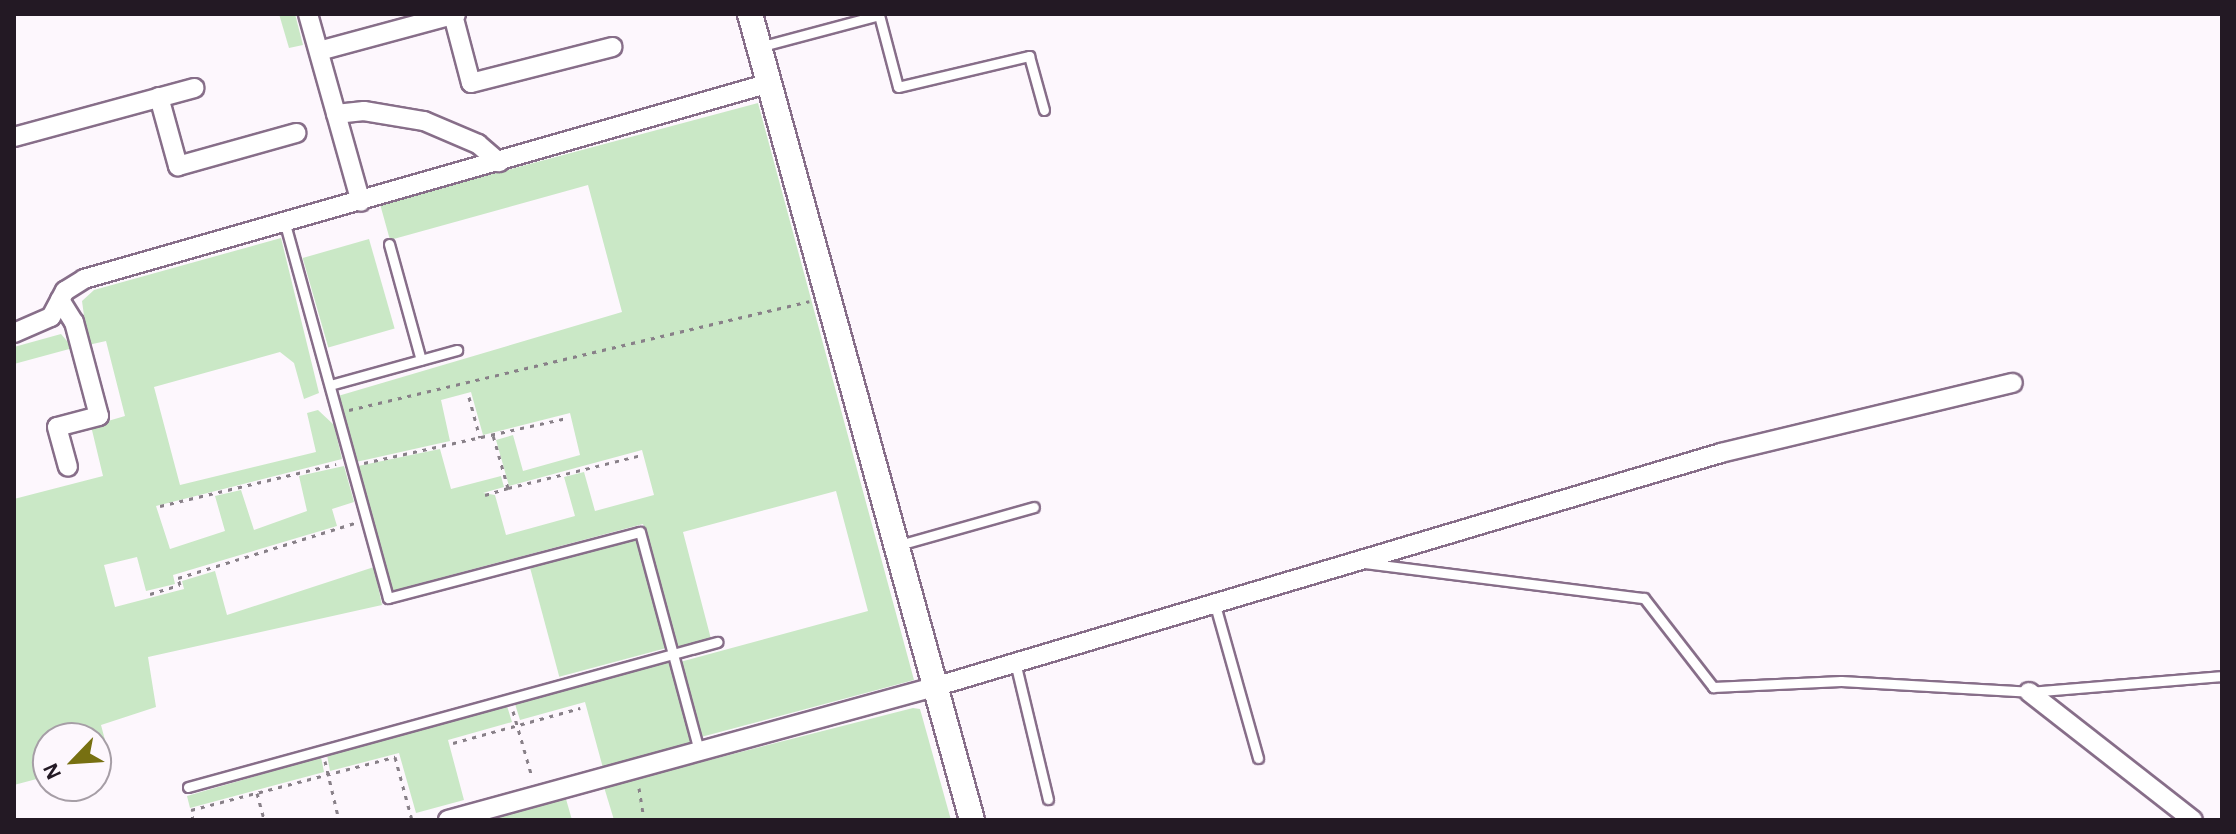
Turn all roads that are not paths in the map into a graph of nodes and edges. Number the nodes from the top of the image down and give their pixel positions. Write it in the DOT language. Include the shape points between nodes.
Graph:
graph roads {
  1 [pos="308,14"];
  2 [pos="454,14"];
  3 [pos="750,14"];
  4 [pos="612,47"];
  5 [pos="759,47"];
  6 [pos="319,51"];
  7 [pos="770,83"];
  8 [pos="194,88"];
  9 [pos="159,97"];
  10 [pos="1044,110"];
  11 [pos="336,114"];
  12 [pos="296,133"];
  13 [pos="14,137"];
  14 [pos="499,162"];
  15 [pos="361,202"];
  16 [pos="285,224"];
  17 [pos="389,244"];
  18 [pos="60,300"];
  19 [pos="14,333"];
  20 [pos="457,350"];
  21 [pos="421,360"];
  22 [pos="2013,383"];
  23 [pos="330,385"];
  24 [pos="68,467"];
  25 [pos="1034,507"];
  26 [pos="896,546"];
  27 [pos="1350,562"];
  28 [pos="1215,605"];
  29 [pos="717,642"];
  30 [pos="673,655"];
  31 [pos="1015,662"];
  32 [pos="2222,676"];
  33 [pos="934,687"];
  34 [pos="2029,692"];
  35 [pos="699,751"];
  36 [pos="1258,758"];
  37 [pos="188,787"];
  38 [pos="1048,799"];
  39 [pos="448,820"];
  40 [pos="972,820"];
  41 [pos="2193,820"];
  1 -- 6 [label="street"];
  2 -- 4 [label="street" via="471,83"];
  2 -- 6 [label="street"];
  3 -- 5 [label="street"];
  5 -- 7 [label="street"];
  5 -- 10 [label="lane" via="879,15 898,87 1029,56"];
  6 -- 11 [label="street"];
  7 -- 14 [label="street"];
  7 -- 26 [label="street"];
  8 -- 9 [label="street"];
  9 -- 12 [label="street" via="178,166"];
  9 -- 13 [label="street"];
  11 -- 14 [label="street" via="364,111 424,121 478,144"];
  11 -- 15 [label="street"];
  14 -- 15 [label="street"];
  15 -- 16 [label="street"];
  16 -- 18 [label="street" via="84,279"];
  16 -- 23 [label="lane"];
  17 -- 21 [label="lane"];
  18 -- 19 [label="street" via="51,317"];
  18 -- 24 [label="street" via="74,322 99,416 57,427"];
  20 -- 21 [label="lane"];
  21 -- 23 [label="lane"];
  22 -- 27 [label="street" via="1721,453"];
  23 -- 30 [label="lane" via="388,598 640,532"];
  25 -- 26 [label="lane"];
  26 -- 33 [label="street"];
  27 -- 28 [label="street"];
  27 -- 34 [label="lane" via="1644,598 1713,687 1841,681"];
  28 -- 31 [label="street"];
  28 -- 36 [label="lane"];
  29 -- 30 [label="lane"];
  30 -- 35 [label="lane"];
  30 -- 37 [label="lane"];
  31 -- 33 [label="street"];
  31 -- 38 [label="lane"];
  32 -- 34 [label="lane"];
  33 -- 35 [label="street"];
  33 -- 40 [label="street"];
  34 -- 41 [label="street"];
  35 -- 39 [label="street"];
}
